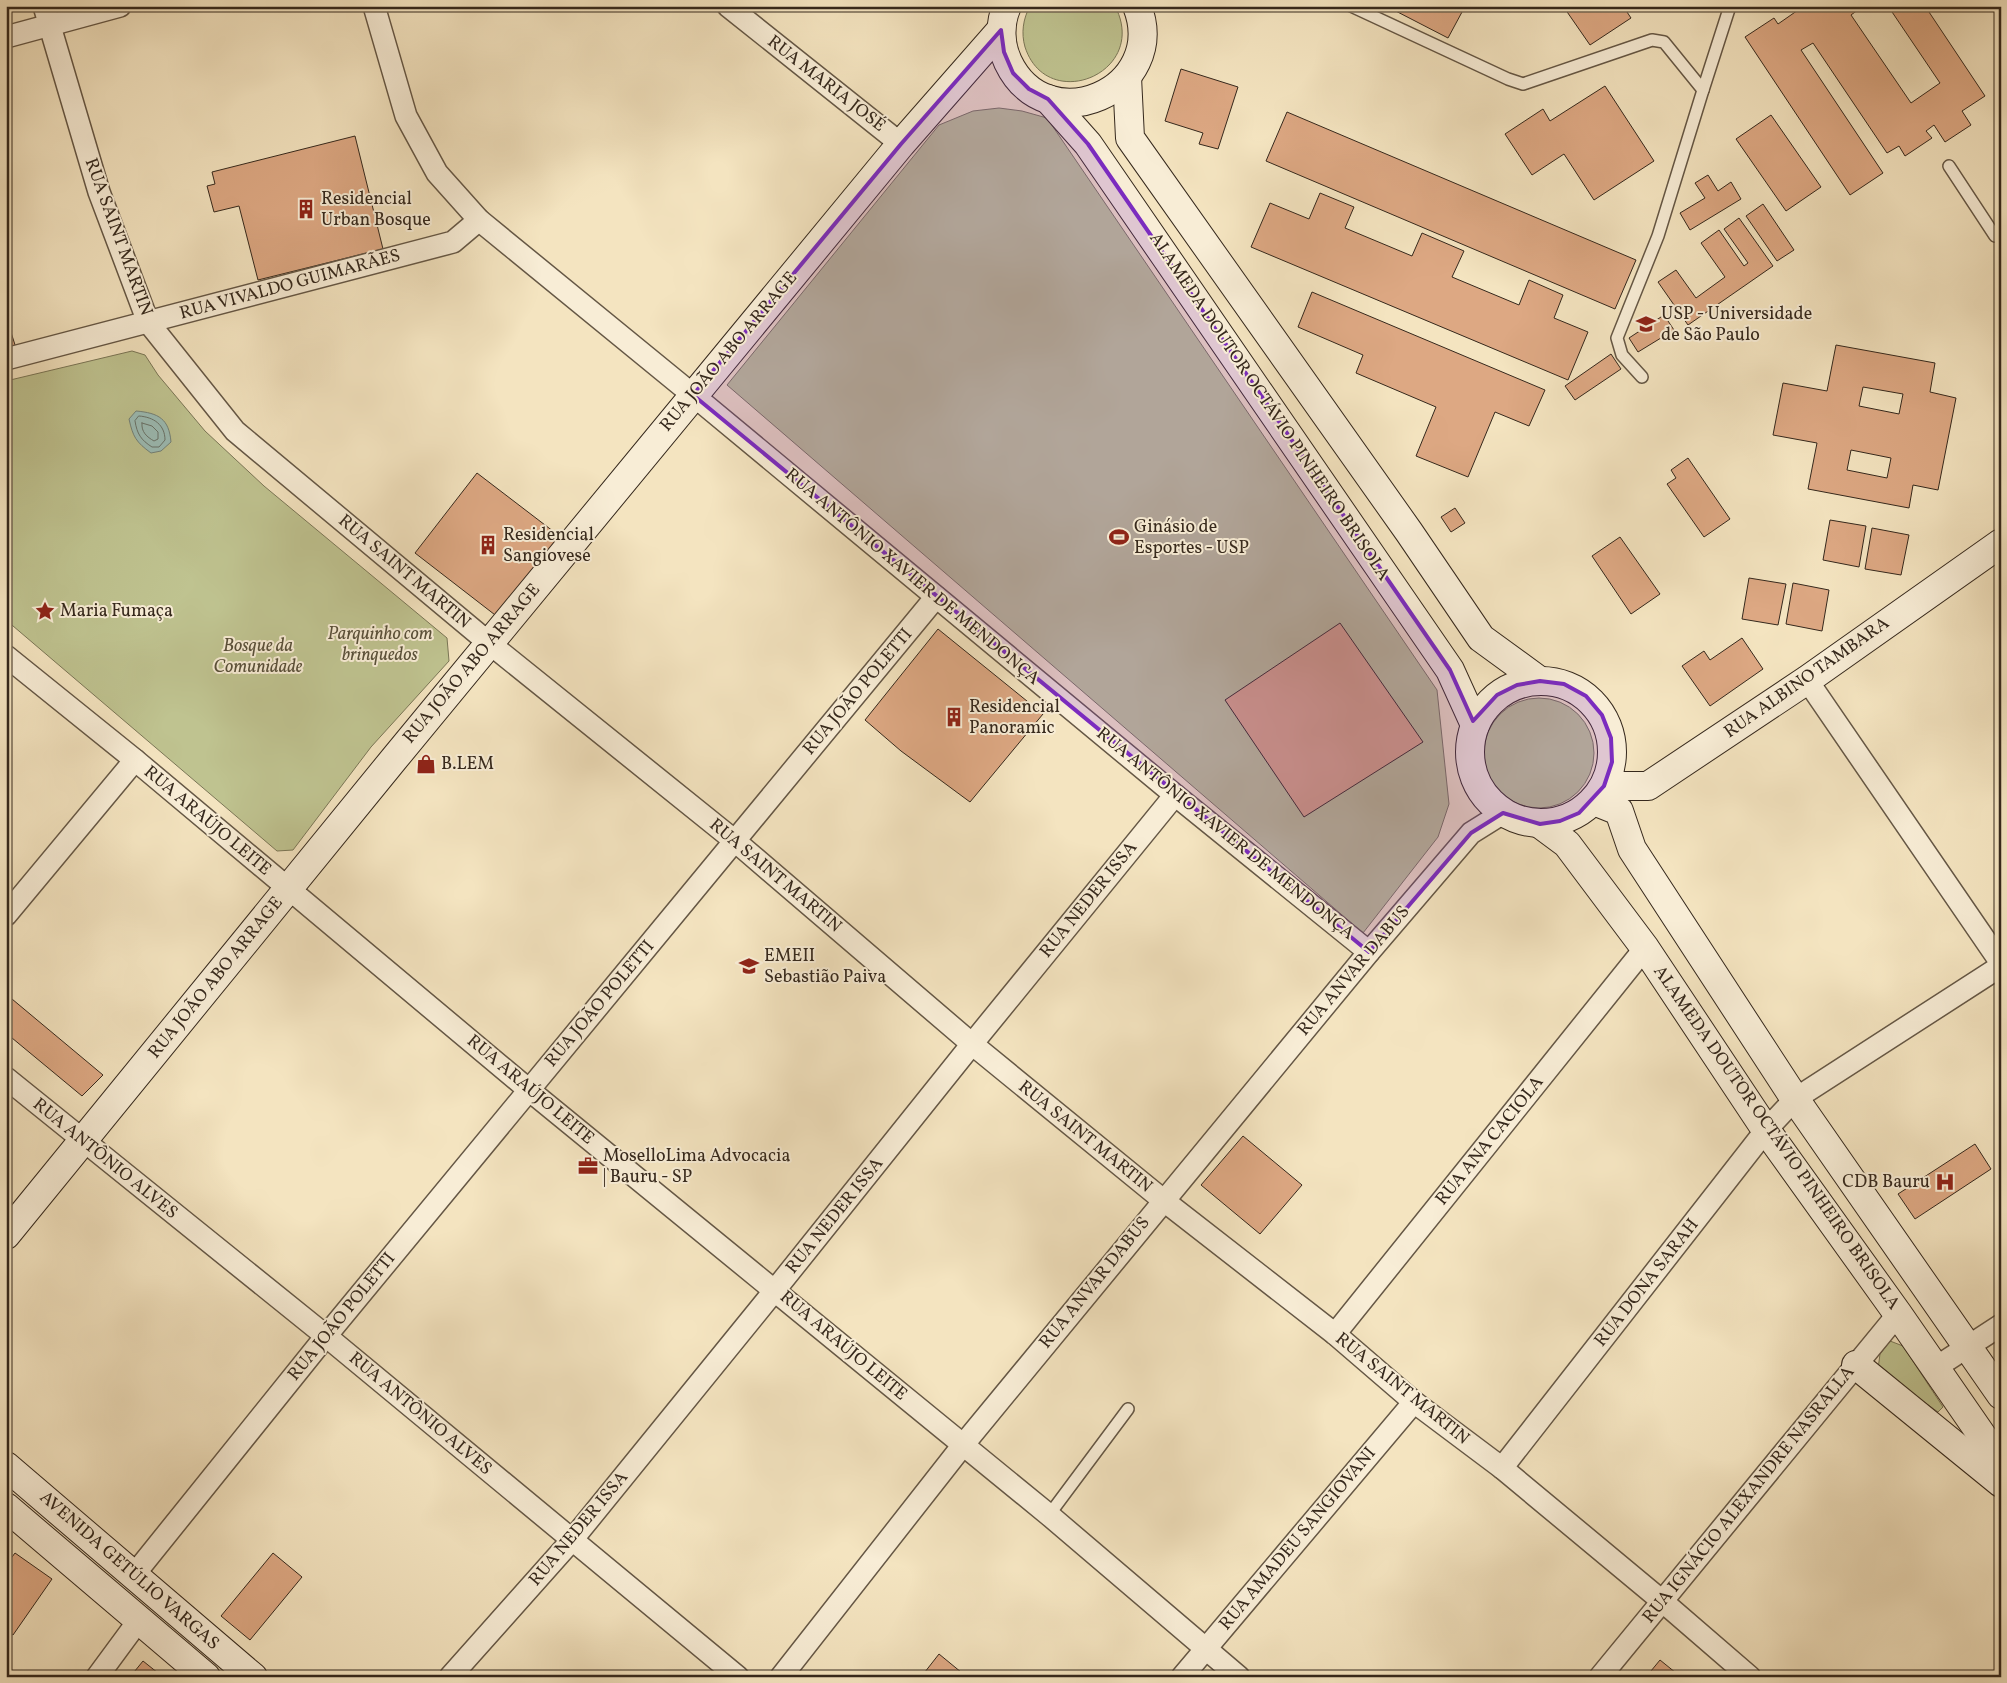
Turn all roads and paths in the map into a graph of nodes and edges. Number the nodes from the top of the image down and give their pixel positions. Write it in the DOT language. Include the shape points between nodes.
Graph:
graph roads {
  1 [pos="120,6"];
  2 [pos="374,6"];
  3 [pos="728,6"];
  4 [pos="1138,6"];
  5 [pos="1351,6"];
  6 [pos="1730,6"];
  7 [pos="47,16"];
  8 [pos="1004,18"];
  9 [pos="6,37"];
  10 [pos="1127,77"];
  11 [pos="1703,90"];
  12 [pos="1048,99"];
  13 [pos="901,144"];
  14 [pos="1949,166"];
  15 [pos="479,220"];
  16 [pos="1995,236"];
  17 [pos="148,322"];
  18 [pos="6,359"];
  19 [pos="1642,377"];
  20 [pos="693,395"];
  21 [pos="2001,543"];
  22 [pos="936,597"];
  23 [pos="489,643"];
  24 [pos="6,656"];
  25 [pos="1807,680"];
  26 [pos="1540,681"];
  27 [pos="1475,725"];
  28 [pos="135,760"];
  29 [pos="1599,793"];
  30 [pos="1175,795"];
  31 [pos="1504,813"];
  32 [pos="1540,824"];
  33 [pos="735,841"];
  34 [pos="289,888"];
  35 [pos="6,916"];
  36 [pos="1645,948"];
  37 [pos="1369,952"];
  38 [pos="2001,965"];
  39 [pos="972,1044"];
  40 [pos="6,1078"];
  41 [pos="529,1090"];
  42 [pos="1795,1100"];
  43 [pos="1766,1130"];
  44 [pos="83,1142"];
  45 [pos="1163,1200"];
  46 [pos="6,1235"];
  47 [pos="775,1290"];
  48 [pos="1898,1314"];
  49 [pos="2001,1325"];
  50 [pos="1335,1334"];
  51 [pos="326,1336"];
  52 [pos="1968,1348"];
  53 [pos="1856,1365"];
  54 [pos="1935,1368"];
  55 [pos="2001,1395"];
  56 [pos="1414,1402"];
  57 [pos="1128,1409"];
  58 [pos="963,1445"];
  59 [pos="2001,1463"];
  60 [pos="6,1466"];
  61 [pos="1502,1468"];
  62 [pos="2001,1483"];
  63 [pos="6,1507"];
  64 [pos="1049,1515"];
  65 [pos="572,1540"];
  66 [pos="134,1576"];
  67 [pos="1662,1601"];
  68 [pos="139,1620"];
  69 [pos="1205,1649"];
  70 [pos="97,1677"];
  71 [pos="206,1677"];
  72 [pos="253,1677"];
  73 [pos="450,1677"];
  74 [pos="738,1677"];
  75 [pos="781,1677"];
  76 [pos="1182,1677"];
  77 [pos="1238,1677"];
  78 [pos="1600,1677"];
  79 [pos="1750,1677"];
  1 -- 7 [label="street"];
  2 -- 15 [label="street, RUA ANTÔNIO XAVIER DE MENDONÇA" via="406,116 437,173"];
  3 -- 13 [label="street, RUA MARIA JOSÉ"];
  4 -- 10 [label="street, ALAMEDA DOUTOR OCTÁVIO PINHEIRO BRISOLA" via="1143,32 1139,56"];
  5 -- 11 [label="lane" via="1523,84 1652,40 1664,42"];
  6 -- 11 [label="lane"];
  7 -- 9 [label="street"];
  7 -- 17 [label="street, RUA SAINT MARTIN" via="99,192"];
  8 -- 12 [label="street, ALAMEDA DOUTOR OCTÁVIO PINHEIRO BRISOLA" via="1004,52 1014,72 1029,89"];
  8 -- 13 [label="street, RUA JOÃO ABO ARRAGE"];
  10 -- 12 [label="street, ALAMEDA DOUTOR OCTÁVIO PINHEIRO BRISOLA" via="1111,92 1091,100 1070,103"];
  10 -- 26 [label="street, ALAMEDA DOUTOR OCTÁVIO PINHEIRO BRISOLA" via="1130,138 1481,638"];
  11 -- 19 [label="lane" via="1658,236 1617,338 1622,354"];
  12 -- 27 [label="street, ALAMEDA DOUTOR OCTÁVIO PINHEIRO BRISOLA" via="1088,144 1450,670"];
  13 -- 20 [label="street, RUA JOÃO ABO ARRAGE"];
  14 -- 16 [label="lane"];
  15 -- 17 [label="street, RUA VIVALDO GUIMARÃES" via="453,242"];
  15 -- 20 [label="street, RUA ANTÔNIO XAVIER DE MENDONÇA"];
  17 -- 18 [label="street, RUA VIVALDO GUIMARÃES"];
  17 -- 23 [label="street, RUA SAINT MARTIN" via="236,431"];
  20 -- 22 [label="street, RUA ANTÔNIO XAVIER DE MENDONÇA"];
  20 -- 23 [label="street, RUA JOÃO ABO ARRAGE"];
  21 -- 25 [label="street, RUA ALBINO TAMBARA"];
  22 -- 30 [label="street, RUA ANTÔNIO XAVIER DE MENDONÇA"];
  22 -- 33 [label="street, RUA JOÃO POLETTI"];
  23 -- 33 [label="street, RUA SAINT MARTIN"];
  23 -- 34 [label="street, RUA JOÃO ABO ARRAGE"];
  24 -- 28 [label="street, RUA ARAÚJO LEITE"];
  25 -- 29 [label="street, RUA ALBINO TAMBARA" via="1648,786"];
  25 -- 38 [label="street"];
  26 -- 27 [label="street, ALAMEDA DOUTOR OCTÁVIO PINHEIRO BRISOLA" via="1517,685 1497,696"];
  26 -- 29 [label="street, ALAMEDA DOUTOR OCTÁVIO PINHEIRO BRISOLA" via="1564,684 1586,696 1602,715 1611,738 1612,762"];
  27 -- 31 [label="street, ALAMEDA DOUTOR OCTÁVIO PINHEIRO BRISOLA" via="1469,747 1474,778 1491,804"];
  28 -- 34 [label="street, RUA ARAÚJO LEITE"];
  28 -- 35 [label="street"];
  29 -- 32 [label="street, ALAMEDA DOUTOR OCTÁVIO PINHEIRO BRISOLA" via="1578,813 1560,821"];
  29 -- 42 [label="street, ALAMEDA DOUTOR OCTÁVIO PINHEIRO BRISOLA" via="1619,811 1632,849"];
  30 -- 37 [label="street, RUA ANTÔNIO XAVIER DE MENDONÇA"];
  30 -- 39 [label="street, RUA NEDER ISSA"];
  31 -- 32 [label="street, ALAMEDA DOUTOR OCTÁVIO PINHEIRO BRISOLA"];
  31 -- 37 [label="street, RUA ANVAR DABUS" via="1471,833"];
  32 -- 36 [label="street, ALAMEDA DOUTOR OCTÁVIO PINHEIRO BRISOLA" via="1567,844"];
  33 -- 39 [label="street, RUA SAINT MARTIN"];
  33 -- 41 [label="street, RUA JOÃO POLETTI"];
  34 -- 41 [label="street, RUA ARAÚJO LEITE"];
  34 -- 44 [label="street, RUA JOÃO ABO ARRAGE"];
  36 -- 43 [label="street, ALAMEDA DOUTOR OCTÁVIO PINHEIRO BRISOLA"];
  36 -- 50 [label="street, RUA ANA CACIOLA"];
  37 -- 45 [label="street, RUA ANVAR DABUS"];
  38 -- 42 [label="street, RUA DONA SARAH"];
  39 -- 45 [label="street, RUA SAINT MARTIN"];
  39 -- 47 [label="street, RUA NEDER ISSA"];
  40 -- 44 [label="street, RUA ANTÔNIO ALVES"];
  41 -- 47 [label="street, RUA ARAÚJO LEITE"];
  41 -- 51 [label="street, RUA JOÃO POLETTI"];
  42 -- 43 [label="street, RUA DONA SARAH"];
  42 -- 52 [label="street, ALAMEDA DOUTOR OCTÁVIO PINHEIRO BRISOLA"];
  43 -- 48 [label="street, ALAMEDA DOUTOR OCTÁVIO PINHEIRO BRISOLA"];
  43 -- 61 [label="street, RUA DONA SARAH"];
  44 -- 46 [label="street, RUA JOÃO ABO ARRAGE"];
  44 -- 51 [label="street, RUA ANTÔNIO ALVES"];
  45 -- 50 [label="street, RUA SAINT MARTIN"];
  45 -- 58 [label="street, RUA ANVAR DABUS"];
  47 -- 58 [label="street, RUA ARAÚJO LEITE"];
  47 -- 65 [label="street, RUA NEDER ISSA"];
  48 -- 53 [label="street, RUA IGNÁCIO ALEXANDRE NASRALLA"];
  48 -- 54 [label="street, ALAMEDA DOUTOR OCTÁVIO PINHEIRO BRISOLA"];
  49 -- 52 [label="street"];
  50 -- 56 [label="street, RUA SAINT MARTIN"];
  51 -- 65 [label="street, RUA ANTÔNIO ALVES"];
  51 -- 66 [label="street, RUA JOÃO POLETTI"];
  52 -- 54 [label="street"];
  52 -- 55 [label="street, ALAMEDA DOUTOR OCTÁVIO PINHEIRO BRISOLA"];
  53 -- 62 [label="street"];
  53 -- 67 [label="street, RUA IGNÁCIO ALEXANDRE NASRALLA"];
  54 -- 59 [label="street, ALAMEDA DOUTOR OCTÁVIO PINHEIRO BRISOLA"];
  56 -- 61 [label="street, RUA SAINT MARTIN"];
  56 -- 69 [label="street, RUA AMADEU SANGIOVANI"];
  57 -- 64 [label="lane"];
  58 -- 64 [label="street, RUA ARAÚJO LEITE"];
  58 -- 75 [label="street, RUA ANVAR DABUS"];
  60 -- 66 [label="street, AVENIDA GETÚLIO VARGAS"];
  61 -- 67 [label="street, RUA SAINT MARTIN"];
  63 -- 68 [label="street, AVENIDA GETÚLIO VARGAS"];
  64 -- 69 [label="street, RUA ARAÚJO LEITE"];
  65 -- 73 [label="street, RUA NEDER ISSA"];
  65 -- 74 [label="street, RUA ANTÔNIO ALVES"];
  66 -- 72 [label="street, AVENIDA GETÚLIO VARGAS"];
  67 -- 78 [label="street, RUA IGNÁCIO ALEXANDRE NASRALLA"];
  67 -- 79 [label="street, RUA SAINT MARTIN"];
  68 -- 70 [label="street"];
  68 -- 71 [label="street, AVENIDA GETÚLIO VARGAS"];
  69 -- 76 [label="street, RUA AMADEU SANGIOVANI"];
  69 -- 77 [label="street, RUA ARAÚJO LEITE"];
}
